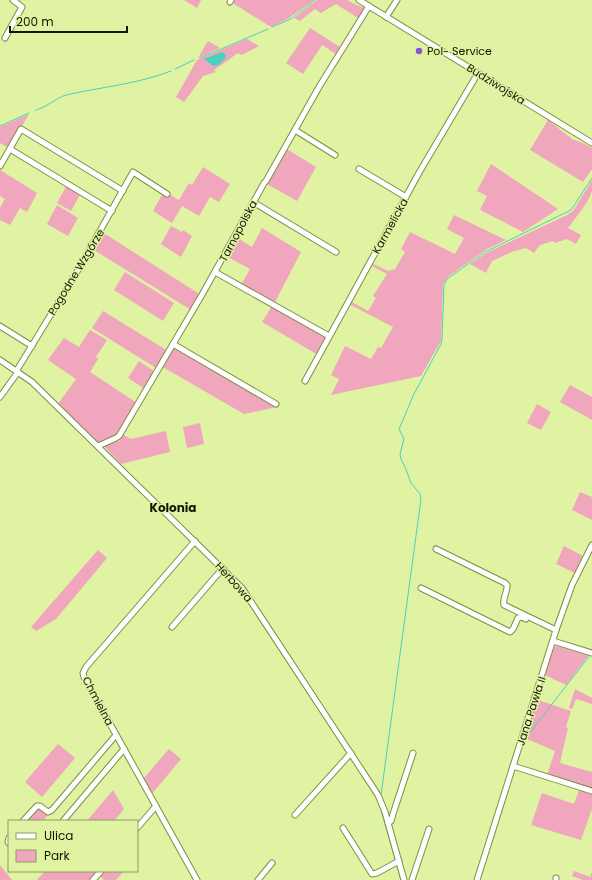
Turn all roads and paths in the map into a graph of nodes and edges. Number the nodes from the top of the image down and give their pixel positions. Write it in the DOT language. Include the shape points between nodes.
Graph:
graph roads {
  1 [pos="14,0"];
  2 [pos="359,0"];
  3 [pos="397,0"];
  4 [pos="369,6"];
  5 [pos="386,17"];
  6 [pos="5,38"];
  7 [pos="478,73"];
  8 [pos="295,130"];
  9 [pos="592,143"];
  10 [pos="10,149"];
  11 [pos="334,155"];
  12 [pos="2,160"];
  13 [pos="0,166"];
  14 [pos="359,169"];
  15 [pos="123,191"];
  16 [pos="168,194"];
  17 [pos="406,197"];
  18 [pos="253,202"];
  19 [pos="112,211"];
  20 [pos="336,252"];
  21 [pos="215,272"];
  22 [pos="0,326"];
  23 [pos="329,336"];
  24 [pos="173,344"];
  25 [pos="32,346"];
  26 [pos="0,360"];
  27 [pos="18,371"];
  28 [pos="305,381"];
  29 [pos="0,397"];
  30 [pos="276,404"];
  31 [pos="98,446"];
  32 [pos="195,541"];
  33 [pos="592,545"];
  34 [pos="436,549"];
  35 [pos="223,568"];
  36 [pos="421,588"];
  37 [pos="172,627"];
  38 [pos="556,632"];
  39 [pos="553,641"];
  40 [pos="592,652"];
  41 [pos="116,735"];
  42 [pos="124,749"];
  43 [pos="351,753"];
  44 [pos="413,753"];
  45 [pos="513,766"];
  46 [pos="592,791"];
  47 [pos="156,806"];
  48 [pos="295,815"];
  49 [pos="24,820"];
  50 [pos="64,820"];
  51 [pos="388,823"];
  52 [pos="138,827"];
  53 [pos="343,828"];
  54 [pos="429,829"];
  55 [pos="399,862"];
  56 [pos="272,863"];
  57 [pos="99,872"];
  58 [pos="93,880"];
  59 [pos="197,880"];
  60 [pos="258,880"];
  61 [pos="404,880"];
  62 [pos="412,880"];
  63 [pos="477,880"];
  1 -- 6 [label="street" via="22,7"];
  2 -- 4 [label="street, Budziwojska"];
  3 -- 5 [label="street"];
  4 -- 5 [label="street, Budziwojska"];
  4 -- 8 [label="street, Tarnopolska"];
  5 -- 7 [label="street, Budziwojska"];
  7 -- 9 [label="street, Budziwojska"];
  7 -- 17 [label="street, Karmelicka"];
  8 -- 11 [label="street"];
  8 -- 18 [label="street, Tarnopolska"];
  10 -- 12 [label="street"];
  10 -- 15 [label="street" via="22,129"];
  10 -- 19 [label="street"];
  12 -- 13 [label="street"];
  14 -- 17 [label="street"];
  15 -- 16 [label="street, Pogodne Wzgórze" via="133,172"];
  15 -- 19 [label="street, Pogodne Wzgórze"];
  17 -- 23 [label="street, Karmelicka"];
  18 -- 20 [label="street"];
  18 -- 21 [label="street, Tarnopolska"];
  19 -- 25 [label="street, Pogodne Wzgórze"];
  21 -- 23 [label="street"];
  21 -- 24 [label="street, Tarnopolska"];
  22 -- 25 [label="street"];
  23 -- 28 [label="street, Karmelicka"];
  24 -- 30 [label="street"];
  24 -- 31 [label="street, Tarnopolska" via="119,436"];
  25 -- 27 [label="street, Pogodne Wzgórze"];
  26 -- 27 [label="street, Herbowa"];
  27 -- 29 [label="street, Pogodne Wzgórze"];
  27 -- 31 [label="street, Herbowa"];
  31 -- 32 [label="street, Herbowa"];
  32 -- 35 [label="street, Herbowa"];
  32 -- 41 [label="street, Chmielna" via="83,673"];
  33 -- 38 [label="street, Jana Pawła II" via="572,585"];
  34 -- 38 [label="street" via="505,583 508,588 504,605"];
  35 -- 37 [label="street"];
  35 -- 43 [label="street, Herbowa" via="247,594"];
  36 -- 38 [label="street" via="510,632 520,617"];
  38 -- 39 [label="street, Jana Pawła II"];
  39 -- 40 [label="street"];
  39 -- 45 [label="street, Jana Pawła II"];
  41 -- 42 [label="street, Chmielna"];
  41 -- 49 [label="street" via="52,810 48,812 37,806"];
  42 -- 47 [label="street, Chmielna"];
  42 -- 50 [label="street"];
  43 -- 48 [label="street"];
  43 -- 51 [label="street, Herbowa" via="378,795"];
  44 -- 51 [label="street" via="391,821"];
  45 -- 46 [label="street"];
  45 -- 63 [label="street, Jana Pawła II"];
  47 -- 52 [label="street"];
  47 -- 59 [label="street, Chmielna"];
  51 -- 55 [label="street, Herbowa"];
  53 -- 55 [label="street" via="372,874"];
  54 -- 62 [label="street"];
  55 -- 61 [label="street, Herbowa"];
  56 -- 60 [label="street"];
  57 -- 58 [label="street"];
}
